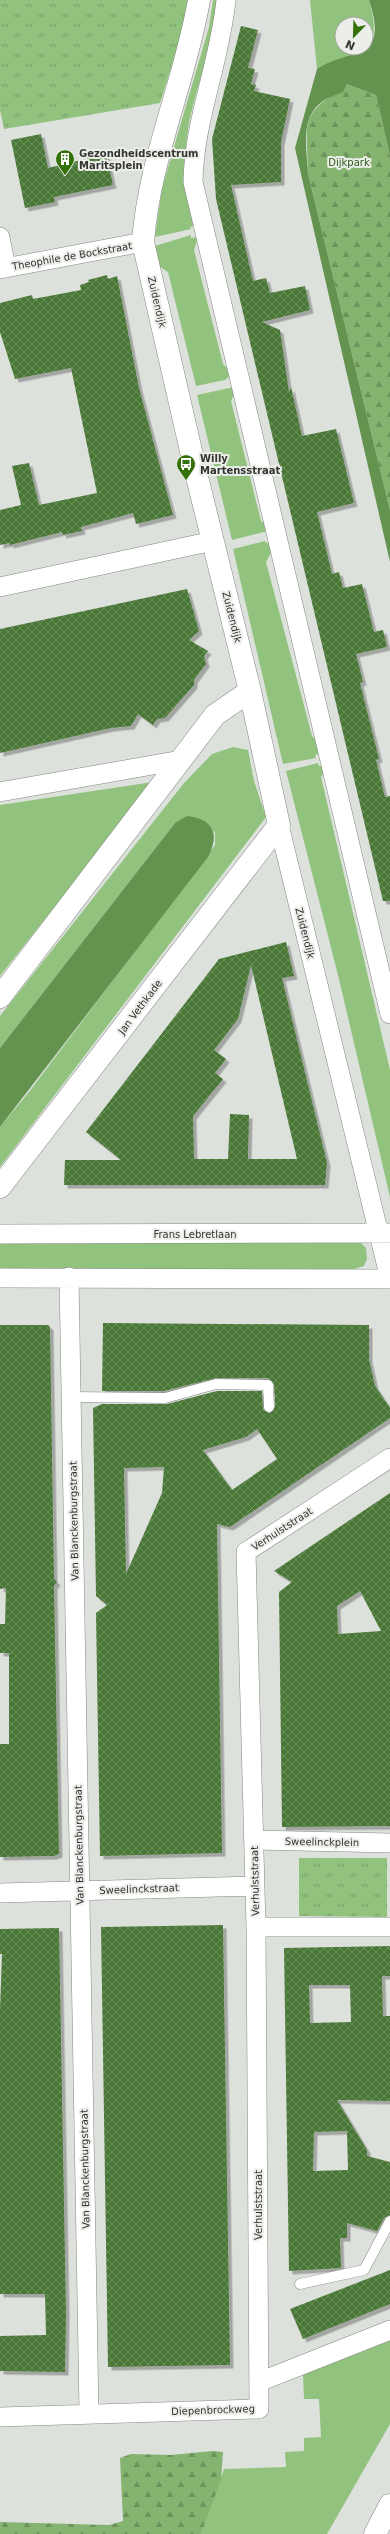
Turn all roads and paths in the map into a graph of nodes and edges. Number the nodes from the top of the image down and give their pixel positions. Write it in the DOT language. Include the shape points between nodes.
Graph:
graph roads {
  1 [pos="200,0"];
  2 [pos="226,0"];
  3 [pos="0,237"];
  4 [pos="143,242"];
  5 [pos="3,268"];
  6 [pos="213,541"];
  7 [pos="0,587"];
  8 [pos="250,691"];
  9 [pos="181,760"];
  10 [pos="0,792"];
  11 [pos="279,825"];
  12 [pos="0,997"];
  13 [pos="390,1014"];
  14 [pos="0,1187"];
  15 [pos="0,1234"];
  16 [pos="384,1234"];
  17 [pos="69,1277"];
  18 [pos="0,1278"];
  19 [pos="390,1279"];
  20 [pos="72,1397"];
  21 [pos="269,1407"];
  22 [pos="390,1458"];
  23 [pos="254,1840"];
  24 [pos="390,1843"];
  25 [pos="255,1886"];
  26 [pos="80,1891"];
  27 [pos="0,1893"];
  28 [pos="256,1927"];
  29 [pos="390,1927"];
  30 [pos="390,2221"];
  31 [pos="300,2284"];
  32 [pos="390,2330"];
  33 [pos="259,2382"];
  34 [pos="89,2413"];
  35 [pos="0,2417"];
  36 [pos="390,2506"];
  37 [pos="375,2534"];
  1 -- 4 [label="main road, Zuidendijk" via="156,168 145,219"];
  2 -- 13 [label="street" via="222,31 195,143 193,182"];
  3 -- 5 [label="street"];
  4 -- 5 [label="street, Theophile de Bockstraat"];
  4 -- 6 [label="main road, Zuidendijk"];
  6 -- 7 [label="street"];
  6 -- 8 [label="main road, Zuidendijk"];
  8 -- 9 [label="main road" via="214,715"];
  8 -- 11 [label="main road, Zuidendijk"];
  9 -- 10 [label="street"];
  9 -- 12 [label="main road"];
  11 -- 14 [label="main road, Jan Vethkade"];
  11 -- 16 [label="street, Zuidendijk"];
  15 -- 16 [label="street, Frans Lebretlaan"];
  16 -- 19 [label="street, Zuidendijk"];
  17 -- 18 [label="street"];
  17 -- 19 [label="street"];
  17 -- 20 [label="street, Van Blanckenburgstraat"];
  20 -- 21 [label="lane" via="165,1398 216,1384 268,1385"];
  20 -- 26 [label="street, Van Blanckenburgstraat"];
  22 -- 23 [label="street, Verhulststraat" via="246,1552"];
  23 -- 24 [label="street, Sweelinckplein"];
  23 -- 25 [label="street, Verhulststraat"];
  25 -- 26 [label="street, Sweelinckstraat"];
  25 -- 28 [label="street, Verhulststraat"];
  26 -- 27 [label="street, Sweelinckstraat"];
  26 -- 34 [label="street, Van Blanckenburgstraat"];
  28 -- 29 [label="street"];
  28 -- 33 [label="street, Verhulststraat"];
  30 -- 31 [label="lane" via="364,2270"];
  32 -- 33 [label="street"];
  33 -- 34 [label="street, Diepenbrockweg" via="259,2409"];
  34 -- 35 [label="street, Diepenbrockweg"];
  36 -- 37 [label="main road"];
}
